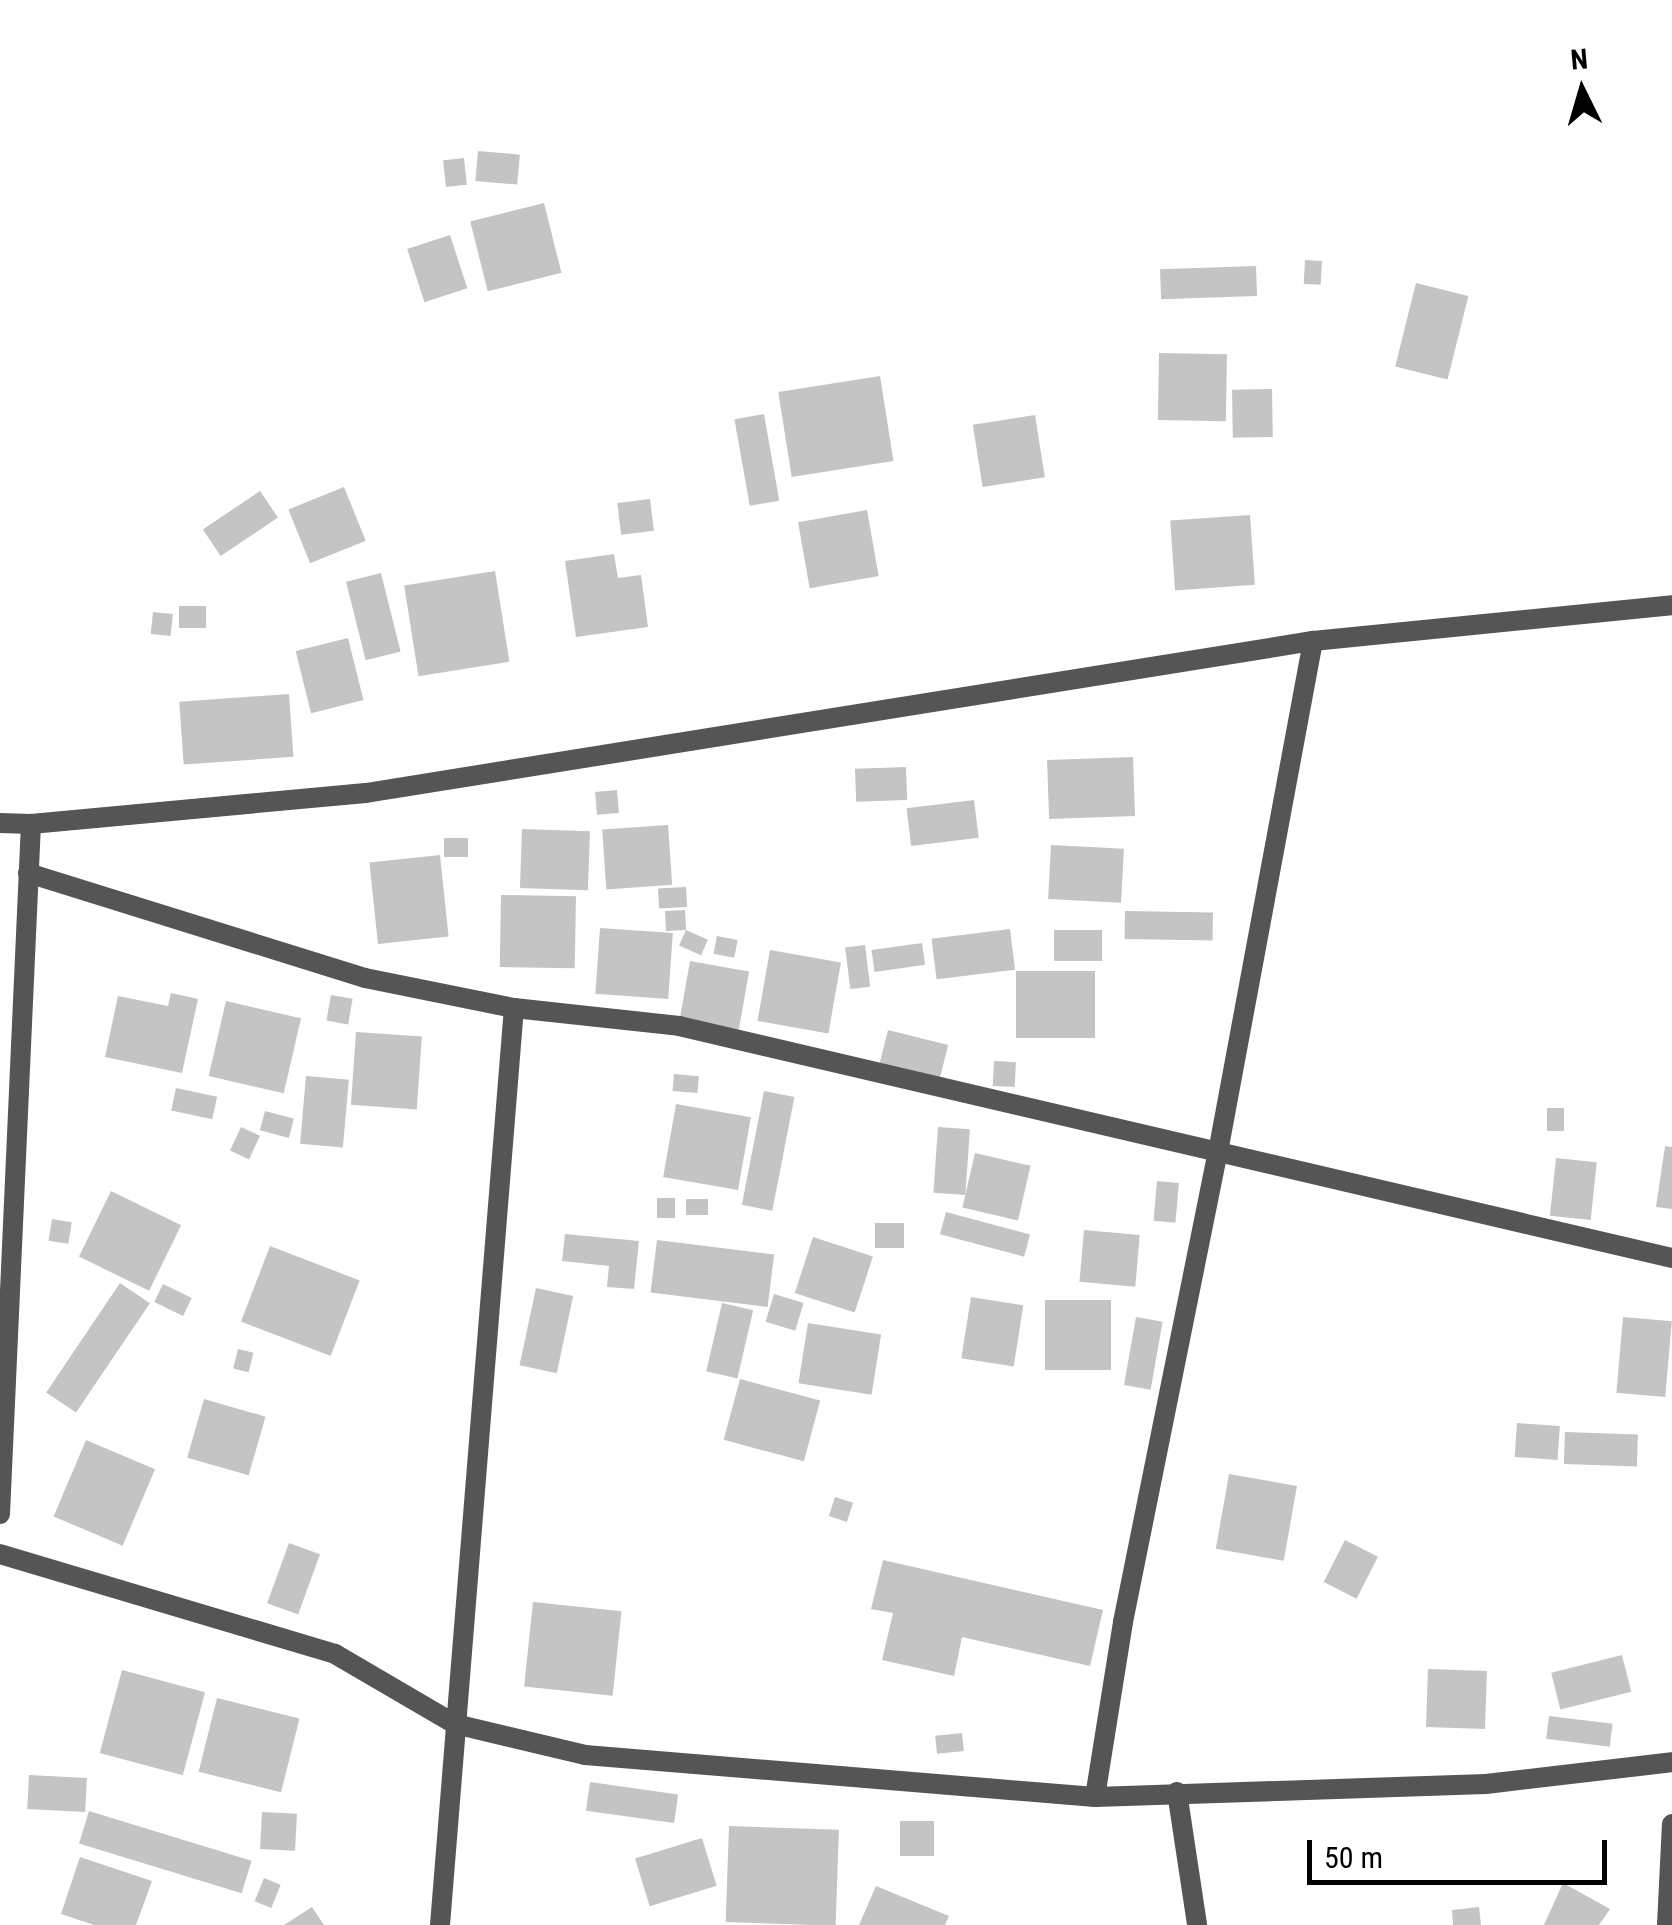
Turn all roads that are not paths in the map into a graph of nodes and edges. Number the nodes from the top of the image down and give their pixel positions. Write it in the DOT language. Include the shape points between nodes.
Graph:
graph roads {
  1 [pos="1672,606"];
  2 [pos="1313,641"];
  3 [pos="0,823"];
  4 [pos="31,824"];
  5 [pos="28,873"];
  6 [pos="514,1008"];
  7 [pos="1218,1152"];
  8 [pos="1672,1258"];
  9 [pos="0,1344"];
  10 [pos="10,1364"];
  11 [pos="0,1514"];
  12 [pos="0,1554"];
  13 [pos="455,1724"];
  14 [pos="1672,1762"];
  15 [pos="1177,1792"];
  16 [pos="1095,1797"];
  17 [pos="1672,1824"];
  18 [pos="440,1925"];
  19 [pos="1196,1925"];
  20 [pos="1668,1925"];
  1 -- 2 [label="street"];
  2 -- 4 [label="street" via="366,793"];
  2 -- 7 [label="street"];
  3 -- 4 [label="street"];
  4 -- 5 [label="street"];
  5 -- 6 [label="street" via="365,978"];
  5 -- 10 [label="street"];
  6 -- 7 [label="street" via="679,1026"];
  6 -- 13 [label="street"];
  7 -- 8 [label="street"];
  7 -- 16 [label="street" via="1122,1622"];
  9 -- 10 [label="street"];
  10 -- 11 [label="street"];
  12 -- 13 [label="street" via="335,1654"];
  13 -- 16 [label="street" via="585,1755"];
  13 -- 18 [label="street"];
  14 -- 15 [label="street" via="1486,1784"];
  15 -- 16 [label="street"];
  15 -- 19 [label="street"];
  17 -- 20 [label="street"];
}
